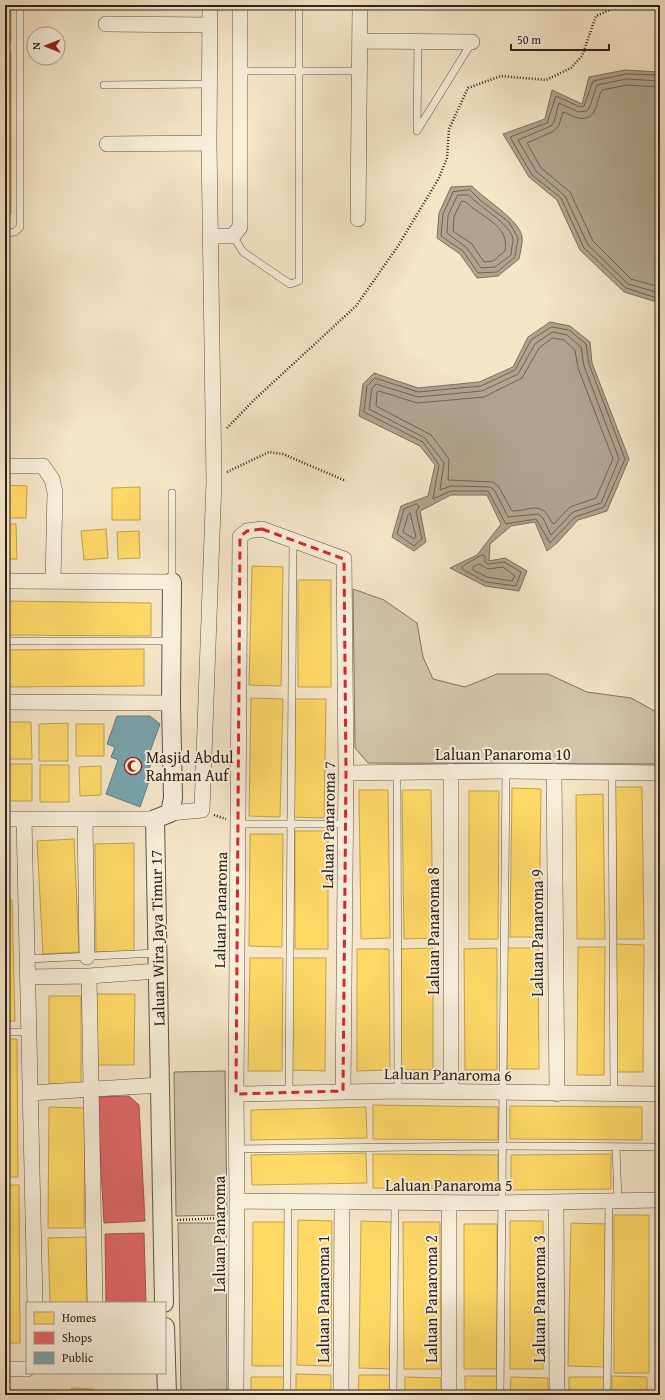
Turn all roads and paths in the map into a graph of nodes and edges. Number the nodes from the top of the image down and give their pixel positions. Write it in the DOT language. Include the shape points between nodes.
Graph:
graph roads {
  1 [pos="20,5"];
  2 [pos="210,5"];
  3 [pos="240,5"];
  4 [pos="299,5"];
  5 [pos="360,5"];
  6 [pos="614,6"];
  7 [pos="660,8"];
  8 [pos="106,24"];
  9 [pos="209,25"];
  10 [pos="360,41"];
  11 [pos="418,41"];
  12 [pos="472,42"];
  13 [pos="240,71"];
  14 [pos="299,71"];
  15 [pos="360,71"];
  16 [pos="209,84"];
  17 [pos="104,85"];
  18 [pos="209,143"];
  19 [pos="107,144"];
  20 [pos="358,219"];
  21 [pos="5,233"];
  22 [pos="210,236"];
  23 [pos="233,236"];
  24 [pos="213,443"];
  25 [pos="5,466"];
  26 [pos="346,480"];
  27 [pos="214,481"];
  28 [pos="172,493"];
  29 [pos="293,540"];
  30 [pos="344,559"];
  31 [pos="53,581"];
  32 [pos="5,582"];
  33 [pos="172,582"];
  34 [pos="5,641"];
  35 [pos="172,641"];
  36 [pos="5,702"];
  37 [pos="171,703"];
  38 [pos="506,771"];
  39 [pos="451,772"];
  40 [pos="554,772"];
  41 [pos="346,773"];
  42 [pos="397,773"];
  43 [pos="612,773"];
  44 [pos="660,773"];
  45 [pos="202,810"];
  46 [pos="162,816"];
  47 [pos="5,819"];
  48 [pos="24,819"];
  49 [pos="85,819"];
  50 [pos="239,824"];
  51 [pos="291,824"];
  52 [pos="346,824"];
  53 [pos="157,953"];
  54 [pos="87,957"];
  55 [pos="28,959"];
  56 [pos="158,972"];
  57 [pos="89,976"];
  58 [pos="28,977"];
  59 [pos="5,1032"];
  60 [pos="29,1032"];
  61 [pos="160,1085"];
  62 [pos="91,1089"];
  63 [pos="343,1091"];
  64 [pos="398,1091"];
  65 [pos="451,1091"];
  66 [pos="502,1092"];
  67 [pos="30,1093"];
  68 [pos="289,1093"];
  69 [pos="236,1094"];
  70 [pos="557,1094"];
  71 [pos="660,1094"];
  72 [pos="614,1095"];
  73 [pos="501,1146"];
  74 [pos="660,1147"];
  75 [pos="616,1148"];
  76 [pos="236,1149"];
  77 [pos="660,1200"];
  78 [pos="237,1201"];
  79 [pos="613,1201"];
  80 [pos="288,1202"];
  81 [pos="556,1202"];
  82 [pos="342,1203"];
  83 [pos="395,1203"];
  84 [pos="449,1203"];
  85 [pos="501,1203"];
  86 [pos="237,1218"];
  87 [pos="163,1220"];
  88 [pos="35,1302"];
  89 [pos="95,1302"];
  90 [pos="164,1302"];
  91 [pos="5,1369"];
  92 [pos="26,1370"];
  93 [pos="165,1374"];
  94 [pos="167,1395"];
  95 [pos="236,1395"];
  96 [pos="287,1395"];
  97 [pos="341,1395"];
  98 [pos="393,1395"];
  99 [pos="449,1395"];
  100 [pos="500,1395"];
  101 [pos="557,1395"];
  102 [pos="607,1395"];
  1 -- 21 [label="lane" via="20,227 15,232"];
  2 -- 9 [label="street"];
  3 -- 13 [label="street"];
  4 -- 14 [label="lane"];
  5 -- 10 [label="street"];
  6 -- 7 [label="path"];
  6 -- 24 [label="path" via="596,16 582,56 571,68 546,80 501,76 468,88 449,129 447,158 440,178 398,246 356,306 254,400"];
  8 -- 9 [label="street"];
  9 -- 16 [label="street"];
  10 -- 11 [label="street"];
  10 -- 15 [label="street"];
  11 -- 12 [label="street"];
  11 -- 12 [label="lane" via="418,130"];
  13 -- 14 [label="lane"];
  13 -- 23 [label="street" via="240,227"];
  14 -- 15 [label="lane"];
  14 -- 23 [label="lane" via="299,281 290,284 272,272 243,252"];
  15 -- 20 [label="street"];
  16 -- 17 [label="lane"];
  16 -- 18 [label="street"];
  18 -- 19 [label="street"];
  18 -- 22 [label="street"];
  22 -- 23 [label="street"];
  22 -- 24 [label="street"];
  24 -- 27 [label="street"];
  25 -- 31 [label="street" via="43,466 52,479 55,492"];
  26 -- 27 [label="path" via="283,454 269,452 251,459"];
  27 -- 45 [label="street"];
  28 -- 33 [label="lane"];
  29 -- 30 [label="street, Laluan Panaroma"];
  29 -- 50 [label="street, Laluan Panaroma" via="262,529 247,530 240,537"];
  29 -- 51 [label="lane"];
  30 -- 41 [label="street, Laluan Panaroma 7"];
  31 -- 32 [label="street"];
  31 -- 33 [label="street"];
  33 -- 35 [label="street, Laluan Wira Jaya Timur 17"];
  34 -- 35 [label="lane"];
  35 -- 37 [label="street, Laluan Wira Jaya Timur 17"];
  36 -- 37 [label="street"];
  37 -- 46 [label="street, Laluan Wira Jaya Timur 17" via="173,798"];
  38 -- 39 [label="street, Laluan Panaroma 10"];
  38 -- 40 [label="street, Laluan Panaroma 10"];
  38 -- 66 [label="lane"];
  39 -- 42 [label="street, Laluan Panaroma 10"];
  39 -- 65 [label="street, Laluan Panaroma 8"];
  40 -- 43 [label="street, Laluan Panaroma 10"];
  40 -- 70 [label="street, Laluan Panaroma 9"];
  41 -- 42 [label="street, Laluan Panaroma 10"];
  41 -- 52 [label="street, Laluan Panaroma 7"];
  42 -- 64 [label="lane"];
  43 -- 44 [label="street, Laluan Panaroma 10"];
  43 -- 72 [label="lane"];
  45 -- 46 [label="street"];
  45 -- 50 [label="path"];
  46 -- 49 [label="street"];
  46 -- 53 [label="street, Laluan Wira Jaya Timur 17"];
  47 -- 48 [label="street"];
  48 -- 49 [label="street"];
  48 -- 55 [label="street"];
  49 -- 54 [label="street"];
  50 -- 51 [label="lane"];
  50 -- 69 [label="street, Laluan Panaroma"];
  51 -- 52 [label="lane"];
  51 -- 68 [label="lane"];
  52 -- 63 [label="street, Laluan Panaroma 7"];
  53 -- 54 [label="lane"];
  53 -- 56 [label="street, Laluan Wira Jaya Timur 17"];
  54 -- 55 [label="lane"];
  55 -- 58 [label="street"];
  56 -- 57 [label="street"];
  56 -- 61 [label="street, Laluan Wira Jaya Timur 17"];
  57 -- 58 [label="street"];
  57 -- 62 [label="street"];
  58 -- 60 [label="street"];
  59 -- 60 [label="lane"];
  60 -- 67 [label="street"];
  61 -- 62 [label="street"];
  61 -- 87 [label="street, Laluan Wira Jaya Timur 17"];
  62 -- 67 [label="street"];
  62 -- 89 [label="street"];
  63 -- 64 [label="street, Laluan Panaroma 6"];
  63 -- 68 [label="street, Laluan Panaroma 6"];
  64 -- 65 [label="street, Laluan Panaroma 6"];
  65 -- 66 [label="street, Laluan Panaroma 6"];
  66 -- 70 [label="street, Laluan Panaroma 6"];
  66 -- 73 [label="lane"];
  67 -- 88 [label="street"];
  68 -- 69 [label="street, Laluan Panaroma 6"];
  69 -- 76 [label="street, Laluan Panaroma"];
  70 -- 72 [label="street, Laluan Panaroma 6"];
  71 -- 72 [label="street, Laluan Panaroma 6"];
  73 -- 75 [label="lane"];
  73 -- 76 [label="lane"];
  73 -- 85 [label="lane"];
  74 -- 75 [label="lane"];
  75 -- 79 [label="lane"];
  76 -- 78 [label="street, Laluan Panaroma"];
  77 -- 79 [label="street, Laluan Panaroma 5"];
  78 -- 80 [label="street, Laluan Panaroma 5"];
  78 -- 86 [label="street, Laluan Panaroma"];
  79 -- 81 [label="street, Laluan Panaroma 5"];
  79 -- 102 [label="lane"];
  80 -- 82 [label="street, Laluan Panaroma 5"];
  80 -- 96 [label="lane"];
  81 -- 85 [label="street, Laluan Panaroma 5"];
  81 -- 101 [label="street, Laluan Panaroma 3"];
  82 -- 83 [label="street, Laluan Panaroma 5"];
  82 -- 97 [label="street, Laluan Panaroma 1"];
  83 -- 84 [label="street, Laluan Panaroma 5"];
  83 -- 98 [label="lane"];
  84 -- 85 [label="street, Laluan Panaroma 5"];
  84 -- 99 [label="street, Laluan Panaroma 2"];
  85 -- 100 [label="lane"];
  86 -- 87 [label="path"];
  86 -- 95 [label="street, Laluan Panaroma"];
  87 -- 90 [label="street, Laluan Wira Jaya Timur 17"];
  91 -- 92 [label="street"];
  93 -- 94 [label="street"];
}
